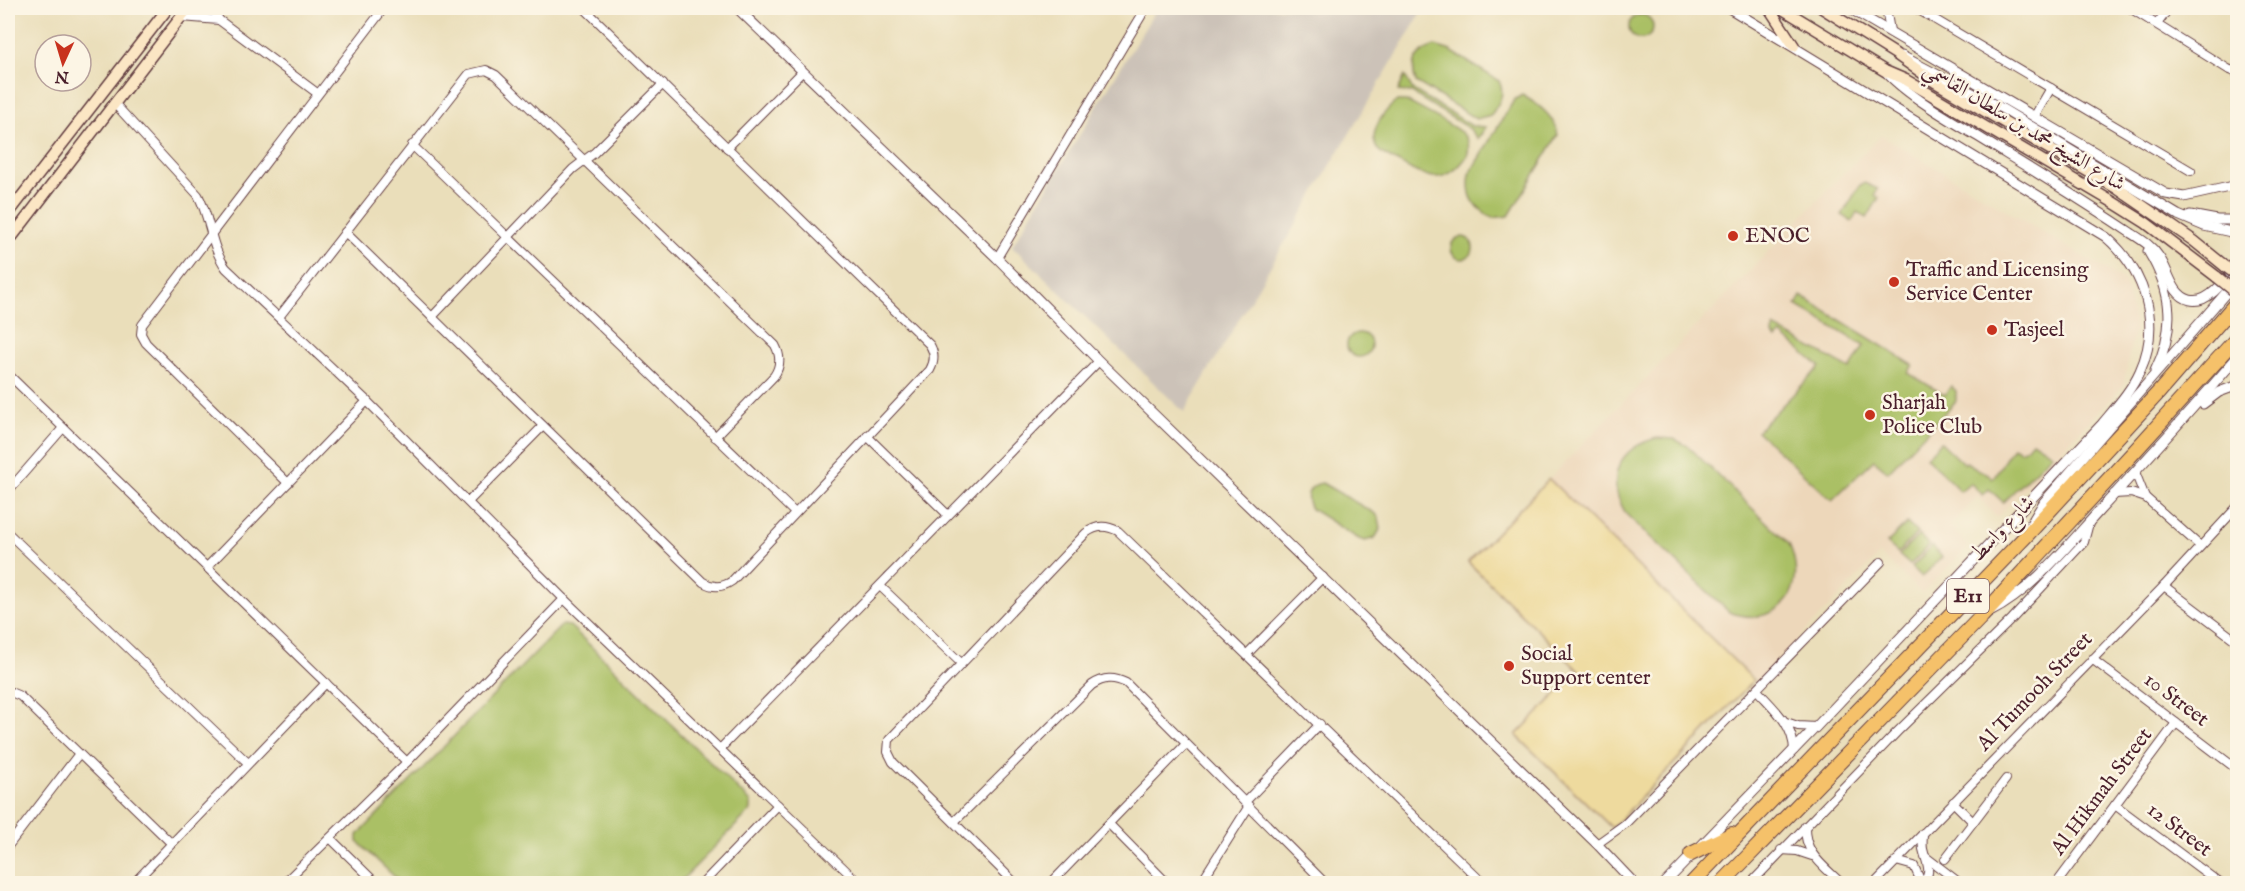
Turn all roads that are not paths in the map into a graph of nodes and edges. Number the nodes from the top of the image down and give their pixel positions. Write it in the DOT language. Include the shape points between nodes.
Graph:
graph roads {
  1 [pos="168,8"];
  2 [pos="188,8"];
  3 [pos="213,8"];
  4 [pos="384,8"];
  5 [pos="584,8"];
  6 [pos="737,8"];
  7 [pos="1146,8"];
  8 [pos="1729,8"];
  9 [pos="1769,8"];
  10 [pos="1781,8"];
  11 [pos="1822,8"];
  12 [pos="1877,8"];
  13 [pos="1886,8"];
  14 [pos="2130,8"];
  15 [pos="2169,8"];
  16 [pos="1917,9"];
  17 [pos="1853,10"];
  18 [pos="181,17"];
  19 [pos="219,20"];
  20 [pos="2157,24"];
  21 [pos="1890,31"];
  22 [pos="1794,46"];
  23 [pos="1894,52"];
  24 [pos="803,71"];
  25 [pos="1885,71"];
  26 [pos="2238,73"];
  27 [pos="663,84"];
  28 [pos="2051,88"];
  29 [pos="317,93"];
  30 [pos="114,103"];
  31 [pos="2034,117"];
  32 [pos="2045,134"];
  33 [pos="412,145"];
  34 [pos="728,148"];
  35 [pos="584,160"];
  36 [pos="2191,171"];
  37 [pos="2238,185"];
  38 [pos="2158,202"];
  39 [pos="2097,210"];
  40 [pos="8,214"];
  41 [pos="2072,215"];
  42 [pos="2238,220"];
  43 [pos="345,232"];
  44 [pos="210,233"];
  45 [pos="507,237"];
  46 [pos="2140,239"];
  47 [pos="2238,240"];
  48 [pos="8,242"];
  49 [pos="997,258"];
  50 [pos="2238,262"];
  51 [pos="2238,278"];
  52 [pos="2238,294"];
  53 [pos="2238,301"];
  54 [pos="279,317"];
  55 [pos="432,317"];
  56 [pos="2238,337"];
  57 [pos="2238,356"];
  58 [pos="1099,361"];
  59 [pos="8,375"];
  60 [pos="2150,382"];
  61 [pos="2238,385"];
  62 [pos="368,401"];
  63 [pos="2180,423"];
  64 [pos="543,426"];
  65 [pos="63,428"];
  66 [pos="2107,429"];
  67 [pos="2095,432"];
  68 [pos="715,436"];
  69 [pos="867,436"];
  70 [pos="2135,472"];
  71 [pos="288,483"];
  72 [pos="8,491"];
  73 [pos="2114,494"];
  74 [pos="2146,498"];
  75 [pos="468,502"];
  76 [pos="2238,506"];
  77 [pos="2238,511"];
  78 [pos="795,513"];
  79 [pos="948,515"];
  80 [pos="2089,523"];
  81 [pos="2221,524"];
  82 [pos="8,533"];
  83 [pos="2026,536"];
  84 [pos="2200,546"];
  85 [pos="1881,562"];
  86 [pos="207,567"];
  87 [pos="1323,577"];
  88 [pos="880,586"];
  89 [pos="2163,586"];
  90 [pos="564,600"];
  91 [pos="1982,616"];
  92 [pos="2238,642"];
  93 [pos="1247,654"];
  94 [pos="2092,658"];
  95 [pos="961,663"];
  96 [pos="326,683"];
  97 [pos="1757,690"];
  98 [pos="8,691"];
  99 [pos="1786,722"];
  100 [pos="2176,723"];
  101 [pos="1320,724"];
  102 [pos="1816,727"];
  103 [pos="1186,744"];
  104 [pos="720,749"];
  105 [pos="1794,750"];
  106 [pos="78,755"];
  107 [pos="407,762"];
  108 [pos="248,763"];
  109 [pos="2238,770"];
  110 [pos="2006,779"];
  111 [pos="1953,802"];
  112 [pos="1247,804"];
  113 [pos="778,805"];
  114 [pos="2115,805"];
  115 [pos="954,822"];
  116 [pos="1973,822"];
  117 [pos="1108,824"];
  118 [pos="1805,826"];
  119 [pos="1745,827"];
  120 [pos="1923,833"];
  121 [pos="330,838"];
  122 [pos="171,843"];
  123 [pos="1597,844"];
  124 [pos="8,846"];
  125 [pos="1781,850"];
  126 [pos="1691,854"];
  127 [pos="1812,856"];
  128 [pos="1927,858"];
  129 [pos="1945,859"];
  130 [pos="1896,861"];
  131 [pos="1634,882"];
  132 [pos="133,884"];
  133 [pos="283,884"];
  134 [pos="377,884"];
  135 [pos="702,884"];
  136 [pos="860,884"];
  137 [pos="1016,884"];
  138 [pos="1050,884"];
  139 [pos="1168,884"];
  140 [pos="1200,884"];
  141 [pos="1326,884"];
  142 [pos="1484,884"];
  143 [pos="1643,884"];
  144 [pos="1664,884"];
  145 [pos="1691,884"];
  146 [pos="1721,884"];
  147 [pos="1750,884"];
  148 [pos="1842,884"];
  149 [pos="1874,884"];
  150 [pos="1923,884"];
  151 [pos="1961,884"];
  152 [pos="2056,884"];
  153 [pos="2221,884"];
  1 -- 40 [label="main road"];
  2 -- 18 [label="main road"];
  3 -- 19 [label="street"];
  4 -- 29 [label="street"];
  5 -- 27 [label="street"];
  6 -- 24 [label="street"];
  7 -- 49 [label="street"];
  8 -- 22 [label="street"];
  9 -- 22 [label="main road"];
  10 -- 25 [label="main road, شارع الشيخ محمد بن سلطان القاسمي"];
  11 -- 23 [label="main road, شارع الشيخ محمد بن سلطان القاسمي"];
  12 -- 17 [label="street"];
  13 -- 21 [label="street"];
  14 -- 20 [label="street"];
  15 -- 20 [label="street"];
  16 -- 28 [label="street"];
  17 -- 21 [label="street"];
  18 -- 19 [label="street"];
  18 -- 30 [label="main road"];
  19 -- 29 [label="street"];
  20 -- 26 [label="street"];
  21 -- 31 [label="street"];
  22 -- 41 [label="street"];
  23 -- 32 [label="street"];
  23 -- 51 [label="main road, شارع الشيخ محمد بن سلطان القاسمي, bridge" via="1935,82 2118,189 2185,234"];
  24 -- 34 [label="street"];
  24 -- 49 [label="street"];
  25 -- 39 [label="street" via="1953,121"];
  25 -- 52 [label="main road, شارع الشيخ محمد بن سلطان القاسمي, bridge" via="2111,201"];
  27 -- 34 [label="street"];
  27 -- 35 [label="street"];
  28 -- 31 [label="street"];
  28 -- 36 [label="street"];
  29 -- 44 [label="street"];
  30 -- 44 [label="street" via="193,188 206,212"];
  30 -- 48 [label="main road"];
  31 -- 32 [label="street"];
  31 -- 37 [label="street" via="2166,194 2184,197"];
  32 -- 38 [label="street"];
  33 -- 35 [label="street" via="469,74 486,70 496,75"];
  33 -- 43 [label="street"];
  33 -- 45 [label="street"];
  34 -- 69 [label="street" via="933,350 930,370"];
  35 -- 45 [label="street"];
  35 -- 68 [label="street" via="778,351 780,364 774,376"];
  38 -- 42 [label="street" via="2198,217"];
  38 -- 47 [label="street" via="2188,220 2231,232"];
  39 -- 41 [label="street"];
  39 -- 46 [label="street"];
  41 -- 67 [label="street" via="2106,237 2125,256 2140,279 2150,318 2148,345 2140,371 2127,394"];
  43 -- 54 [label="street"];
  43 -- 55 [label="street"];
  44 -- 54 [label="street" via="226,268"];
  44 -- 71 [label="street" via="143,320 141,334"];
  45 -- 55 [label="street"];
  45 -- 68 [label="street"];
  46 -- 50 [label="street" via="2159,257 2177,292 2190,300 2211,293"];
  46 -- 60 [label="street" via="2154,261 2169,304 2168,339"];
  49 -- 58 [label="street"];
  51 -- 60 [label="street"];
  53 -- 83 [label="highway, شارع واسط / E11"];
  54 -- 62 [label="street"];
  55 -- 64 [label="street"];
  56 -- 91 [label="highway, شارع واسط / E11"];
  57 -- 63 [label="street"];
  58 -- 79 [label="street"];
  58 -- 87 [label="street"];
  59 -- 65 [label="street"];
  60 -- 66 [label="street"];
  61 -- 63 [label="street" via="2210,398"];
  62 -- 71 [label="street"];
  62 -- 75 [label="street"];
  63 -- 70 [label="street"];
  64 -- 75 [label="street"];
  64 -- 78 [label="street" via="708,586 721,586 732,580"];
  65 -- 72 [label="street"];
  65 -- 86 [label="street"];
  66 -- 67 [label="street"];
  66 -- 83 [label="street" via="2044,502"];
  67 -- 102 [label="street"];
  68 -- 78 [label="street"];
  69 -- 78 [label="street"];
  69 -- 79 [label="street"];
  70 -- 73 [label="street"];
  70 -- 74 [label="street"];
  71 -- 86 [label="street"];
  73 -- 74 [label="street" via="2131,493"];
  73 -- 80 [label="street"];
  74 -- 84 [label="street"];
  75 -- 90 [label="street"];
  76 -- 81 [label="street, Al Tumooh Street"];
  77 -- 81 [label="street, Al Tumooh Street"];
  79 -- 88 [label="street"];
  80 -- 91 [label="street" via="2023,589"];
  80 -- 118 [label="street" via="2084,542 2012,619"];
  81 -- 84 [label="street, Al Tumooh Street"];
  82 -- 108 [label="street"];
  83 -- 119 [label="highway, شارع واسط / E11"];
  84 -- 89 [label="street, Al Tumooh Street"];
  85 -- 97 [label="street"];
  86 -- 96 [label="street"];
  87 -- 93 [label="street"];
  87 -- 123 [label="street"];
  88 -- 95 [label="street"];
  88 -- 104 [label="street"];
  89 -- 92 [label="street"];
  89 -- 94 [label="street, Al Tumooh Street"];
  90 -- 104 [label="street"];
  90 -- 107 [label="street"];
  91 -- 146 [label="highway, شارع واسط / E11"];
  93 -- 95 [label="street" via="1118,531 1105,526 1086,533"];
  93 -- 101 [label="street"];
  94 -- 100 [label="street, 10 Street"];
  94 -- 111 [label="street, Al Tumooh Street"];
  95 -- 115 [label="street" via="892,735 888,746 893,762"];
  96 -- 107 [label="street"];
  96 -- 108 [label="street"];
  97 -- 99 [label="street"];
  97 -- 123 [label="street" via="1625,824"];
  98 -- 106 [label="street" via="20,696"];
  99 -- 102 [label="street"];
  99 -- 105 [label="street"];
  100 -- 109 [label="street, 10 Street"];
  100 -- 114 [label="street, Al Hikmah Street"];
  101 -- 112 [label="street"];
  101 -- 142 [label="street"];
  102 -- 105 [label="street"];
  103 -- 112 [label="street"];
  103 -- 115 [label="street" via="1126,683 1112,678 1098,681"];
  103 -- 117 [label="street"];
  104 -- 113 [label="street"];
  105 -- 126 [label="street"];
  106 -- 122 [label="street"];
  106 -- 124 [label="street"];
  107 -- 121 [label="street"];
  108 -- 122 [label="street"];
  110 -- 116 [label="street"];
  111 -- 116 [label="street"];
  111 -- 120 [label="street, Al Tumooh Street"];
  112 -- 140 [label="street"];
  112 -- 141 [label="street"];
  113 -- 135 [label="street"];
  113 -- 136 [label="street"];
  114 -- 152 [label="street, Al Hikmah Street"];
  114 -- 153 [label="street, 12 Street"];
  115 -- 137 [label="street"];
  116 -- 129 [label="street"];
  117 -- 138 [label="street"];
  117 -- 139 [label="street"];
  118 -- 125 [label="street"];
  118 -- 127 [label="street"];
  119 -- 126 [label="highway"];
  119 -- 145 [label="highway, شارع واسط / E11"];
  120 -- 128 [label="street"];
  120 -- 130 [label="street, Al Tumooh Street"];
  121 -- 133 [label="street"];
  121 -- 134 [label="street"];
  122 -- 132 [label="street"];
  123 -- 131 [label="street"];
  125 -- 127 [label="street"];
  125 -- 147 [label="street"];
  126 -- 144 [label="street"];
  127 -- 148 [label="street"];
  128 -- 150 [label="street" via="1929,871"];
  128 -- 151 [label="street"];
  130 -- 149 [label="street, Al Tumooh Street"];
  130 -- 150 [label="street" via="1914,866"];
  131 -- 143 [label="street"];
}
